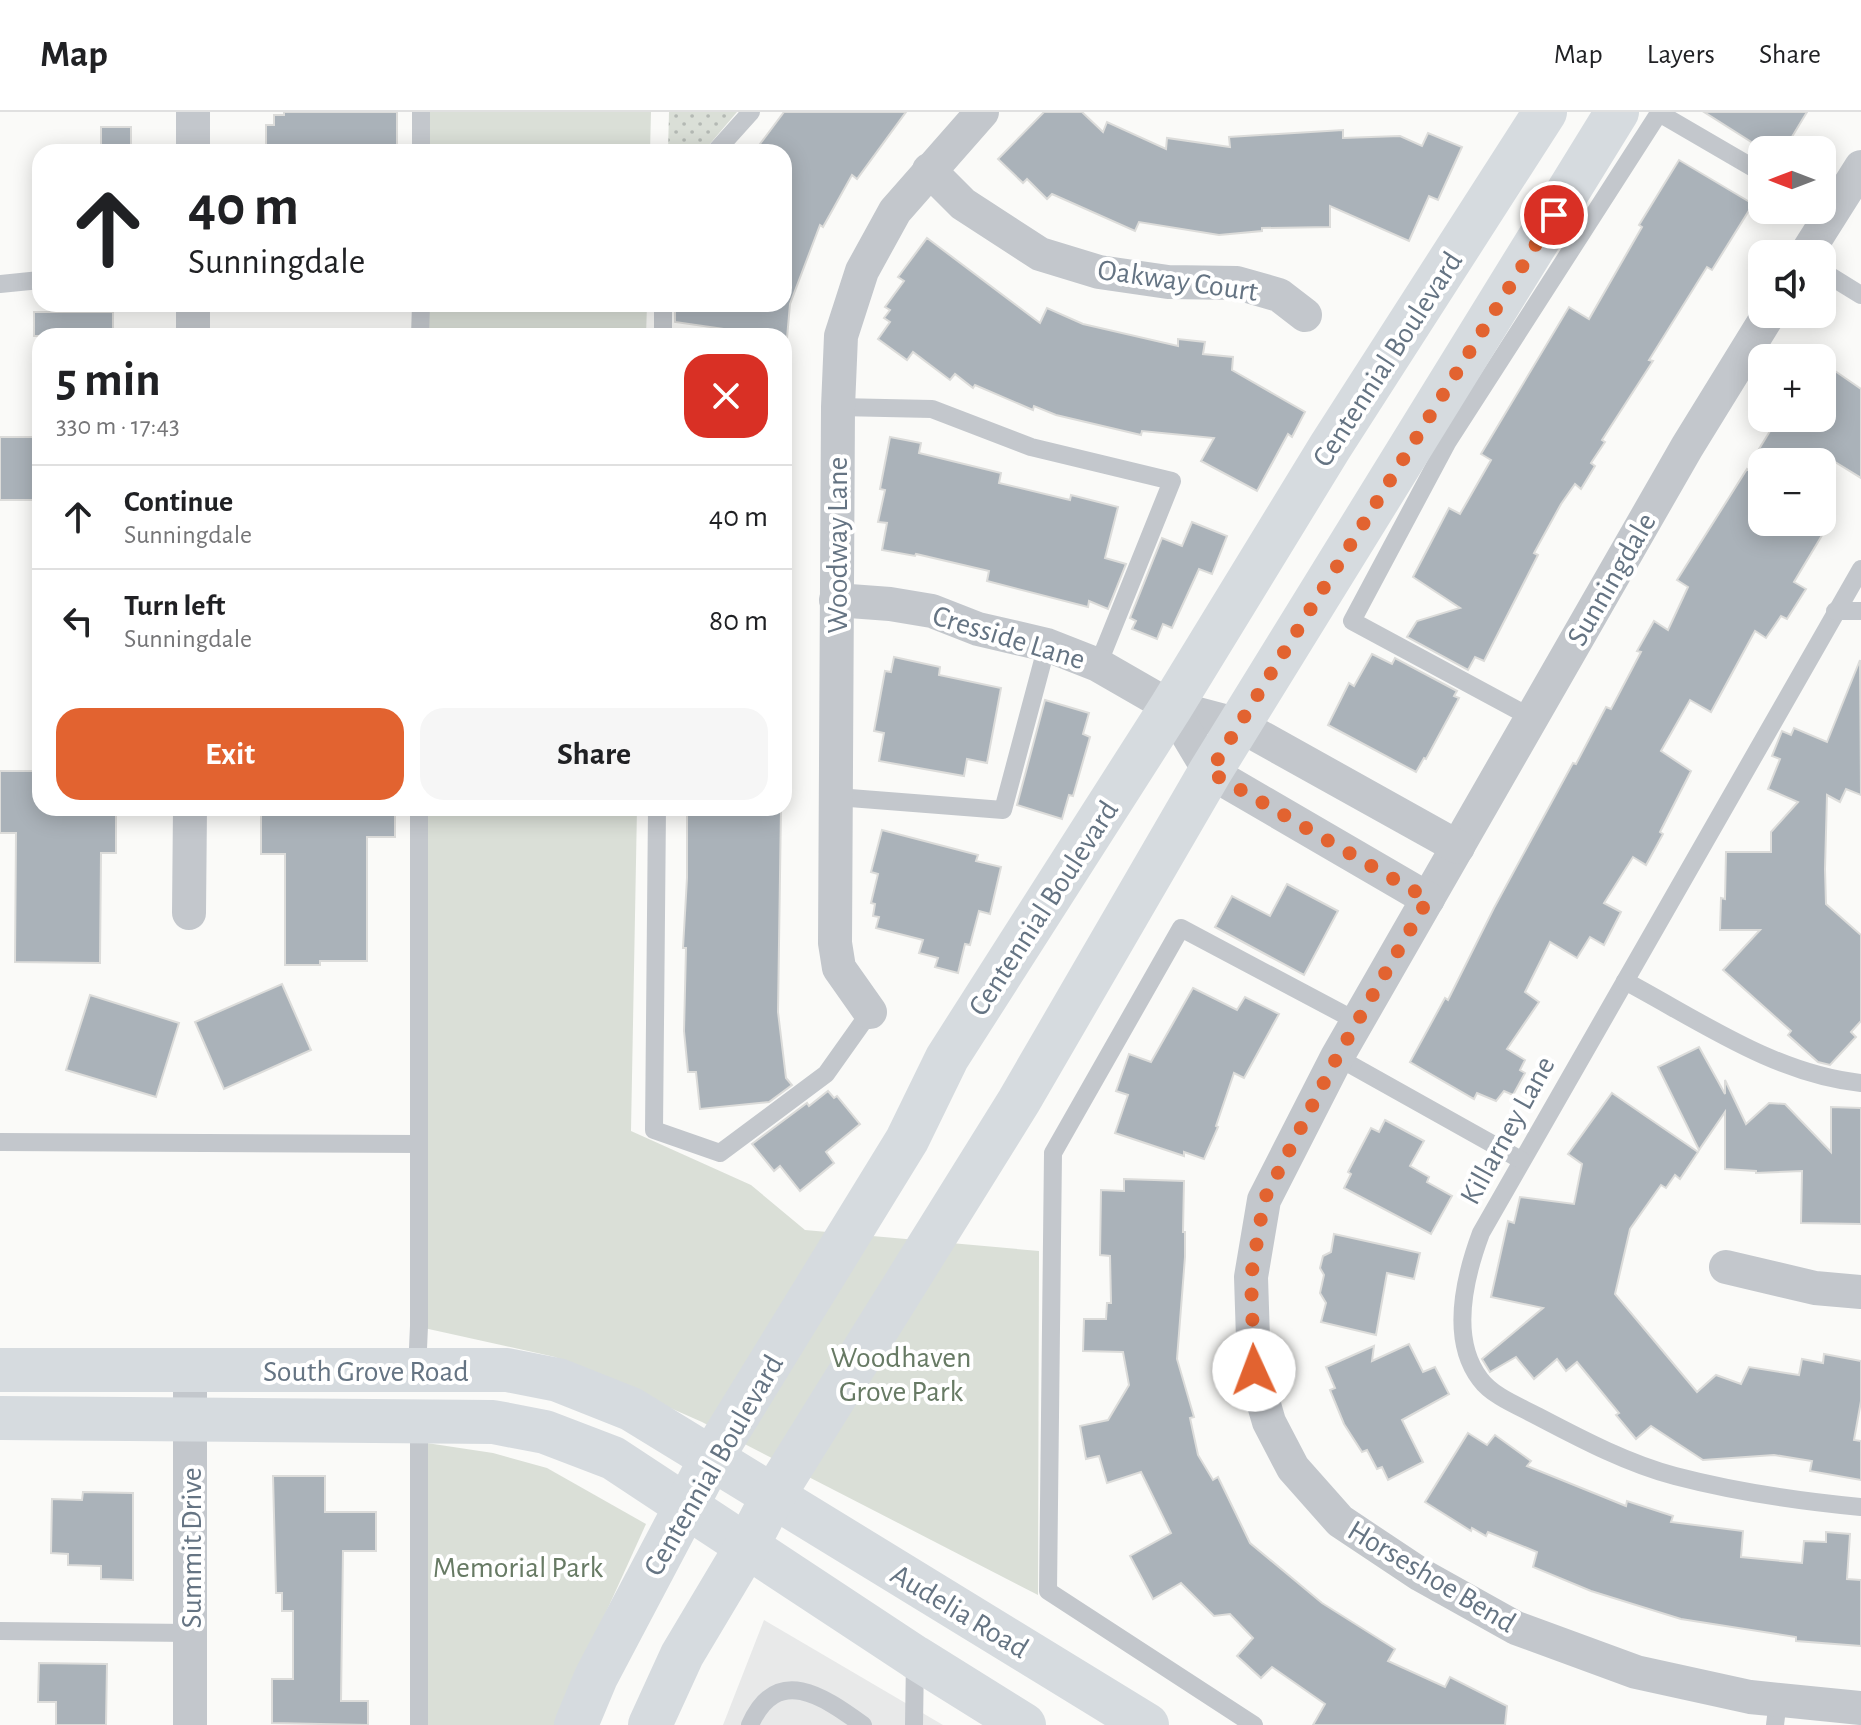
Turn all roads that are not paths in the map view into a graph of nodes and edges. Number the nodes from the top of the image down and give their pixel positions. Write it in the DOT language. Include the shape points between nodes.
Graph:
graph roads {
  1 [pos="193,112"];
  2 [pos="421,112"];
  3 [pos="751,112"];
  4 [pos="982,112"];
  5 [pos="1545,112"];
  6 [pos="1617,112"];
  7 [pos="193,144"];
  8 [pos="421,144"];
  9 [pos="722,144"];
  10 [pos="1748,165"];
  11 [pos="1861,167"];
  12 [pos="929,170"];
  13 [pos="1836,199"];
  14 [pos="1836,280"];
  15 [pos="32,281"];
  16 [pos="0,284"];
  17 [pos="1861,295"];
  18 [pos="1305,315"];
  19 [pos="1760,328"];
  20 [pos="838,407"];
  21 [pos="1861,569"];
  22 [pos="836,600"];
  23 [pos="1835,611"];
  24 [pos="1861,611"];
  25 [pos="1047,645"];
  26 [pos="1098,665"];
  27 [pos="1171,707"];
  28 [pos="1532,718"];
  29 [pos="1239,725"];
  30 [pos="1210,772"];
  31 [pos="837,797"];
  32 [pos="190,816"];
  33 [pos="419,816"];
  34 [pos="657,816"];
  35 [pos="1458,847"];
  36 [pos="1428,899"];
  37 [pos="189,913"];
  38 [pos="1625,981"];
  39 [pos="870,1012"];
  40 [pos="1358,1022"];
  41 [pos="1337,1057"];
  42 [pos="1861,1083"];
  43 [pos="0,1142"];
  44 [pos="418,1144"];
  45 [pos="1521,1160"];
  46 [pos="1264,1200"];
  47 [pos="1726,1267"];
  48 [pos="1861,1292"];
  49 [pos="0,1370"];
  50 [pos="190,1370"];
  51 [pos="417,1371"];
  52 [pos="0,1418"];
  53 [pos="192,1420"];
  54 [pos="419,1422"];
  55 [pos="711,1459"];
  56 [pos="772,1498"];
  57 [pos="686,1506"];
  58 [pos="1861,1507"];
  59 [pos="747,1546"];
  60 [pos="0,1631"];
  61 [pos="190,1633"];
  62 [pos="915,1657"];
  63 [pos="1861,1708"];
  64 [pos="1776,1712"];
  65 [pos="855,1722"];
  66 [pos="190,1725"];
  67 [pos="419,1725"];
  68 [pos="576,1725"];
  69 [pos="650,1725"];
  70 [pos="750,1725"];
  71 [pos="914,1725"];
  72 [pos="1024,1725"];
  73 [pos="1147,1725"];
  74 [pos="1254,1725"];
  1 -- 7 [label="street"];
  2 -- 8 [label="lane"];
  3 -- 9 [label="lane"];
  4 -- 12 [label="street, Woodway Lane"];
  5 -- 27 [label="main road, Centennial Boulevard"];
  6 -- 29 [label="main road"];
  10 -- 28 [label="lane" via="1659,113 1447,443 1352,621"];
  11 -- 13 [label="street"];
  12 -- 18 [label="street, Oakway Court" via="963,204 1040,254 1099,272 1168,282 1237,283 1279,295"];
  12 -- 20 [label="street, Woodway Lane" via="895,211 862,271 841,336"];
  14 -- 17 [label="lane"];
  15 -- 16 [label="lane"];
  19 -- 28 [label="street, Sunningdale"];
  20 -- 22 [label="street, Woodway Lane"];
  20 -- 26 [label="lane" via="932,409 1031,447 1172,481"];
  21 -- 23 [label="lane, Killarney Lane"];
  22 -- 25 [label="street, Cresside Lane" via="932,611 978,629"];
  22 -- 31 [label="street, Woodway Lane"];
  23 -- 24 [label="lane"];
  23 -- 38 [label="lane, Killarney Lane"];
  25 -- 26 [label="street, Cresside Lane"];
  25 -- 31 [label="lane" via="1003,810"];
  26 -- 27 [label="street, Cresside Lane"];
  27 -- 29 [label="street"];
  27 -- 30 [label="street"];
  27 -- 55 [label="main road, Centennial Boulevard" via="947,1058 907,1140"];
  28 -- 35 [label="street, Sunningdale"];
  29 -- 30 [label="main road"];
  29 -- 35 [label="street"];
  30 -- 36 [label="street"];
  30 -- 56 [label="main road" via="1019,1101"];
  31 -- 39 [label="street, Woodway Lane" via="835,943 839,968"];
  32 -- 37 [label="street"];
  33 -- 44 [label="lane"];
  34 -- 39 [label="lane" via="654,1130 720,1153 826,1074"];
  35 -- 36 [label="street, Sunningdale"];
  36 -- 40 [label="street, Sunningdale"];
  38 -- 42 [label="lane" via="1773,1061 1828,1080"];
  38 -- 45 [label="lane, Killarney Lane"];
  40 -- 41 [label="street, Sunningdale"];
  40 -- 74 [label="lane" via="1181,928 1053,1153 1048,1591"];
  41 -- 45 [label="lane"];
  41 -- 46 [label="street, Sunningdale"];
  43 -- 44 [label="lane"];
  44 -- 51 [label="lane"];
  45 -- 58 [label="lane, Killarney Lane" via="1481,1233 1467,1271 1465,1350 1480,1380 1587,1442 1672,1475 1786,1499"];
  46 -- 64 [label="street, Horseshoe Bend" via="1251,1277 1254,1370 1269,1422 1293,1468 1340,1521 1421,1575 1516,1628 1636,1672 1750,1697"];
  47 -- 48 [label="street" via="1815,1288"];
  49 -- 50 [label="main road, South Grove Road"];
  50 -- 51 [label="main road, South Grove Road"];
  50 -- 53 [label="street, Summit Drive"];
  51 -- 55 [label="main road, South Grove Road" via="507,1370 558,1380 631,1409"];
  52 -- 53 [label="main road, South Grove Road"];
  53 -- 54 [label="main road, South Grove Road"];
  53 -- 61 [label="street, Summit Drive"];
  54 -- 57 [label="main road, South Grove Road" via="493,1422 545,1432 613,1458"];
  54 -- 67 [label="lane"];
  55 -- 56 [label="main road, South Grove Road"];
  55 -- 57 [label="main road, Centennial Boulevard"];
  56 -- 59 [label="main road"];
  56 -- 73 [label="main road, Audelia Road"];
  57 -- 59 [label="main road, South Grove Road"];
  57 -- 68 [label="main road, Centennial Boulevard"];
  59 -- 62 [label="main road, Audelia Road"];
  59 -- 69 [label="main road" via="682,1655"];
  60 -- 61 [label="lane"];
  61 -- 66 [label="street, Summit Drive"];
  62 -- 71 [label="lane"];
  62 -- 72 [label="main road, Audelia Road"];
  63 -- 64 [label="street, Horseshoe Bend"];
  65 -- 70 [label="lane" via="804,1689 786,1689 758,1706"];
}
